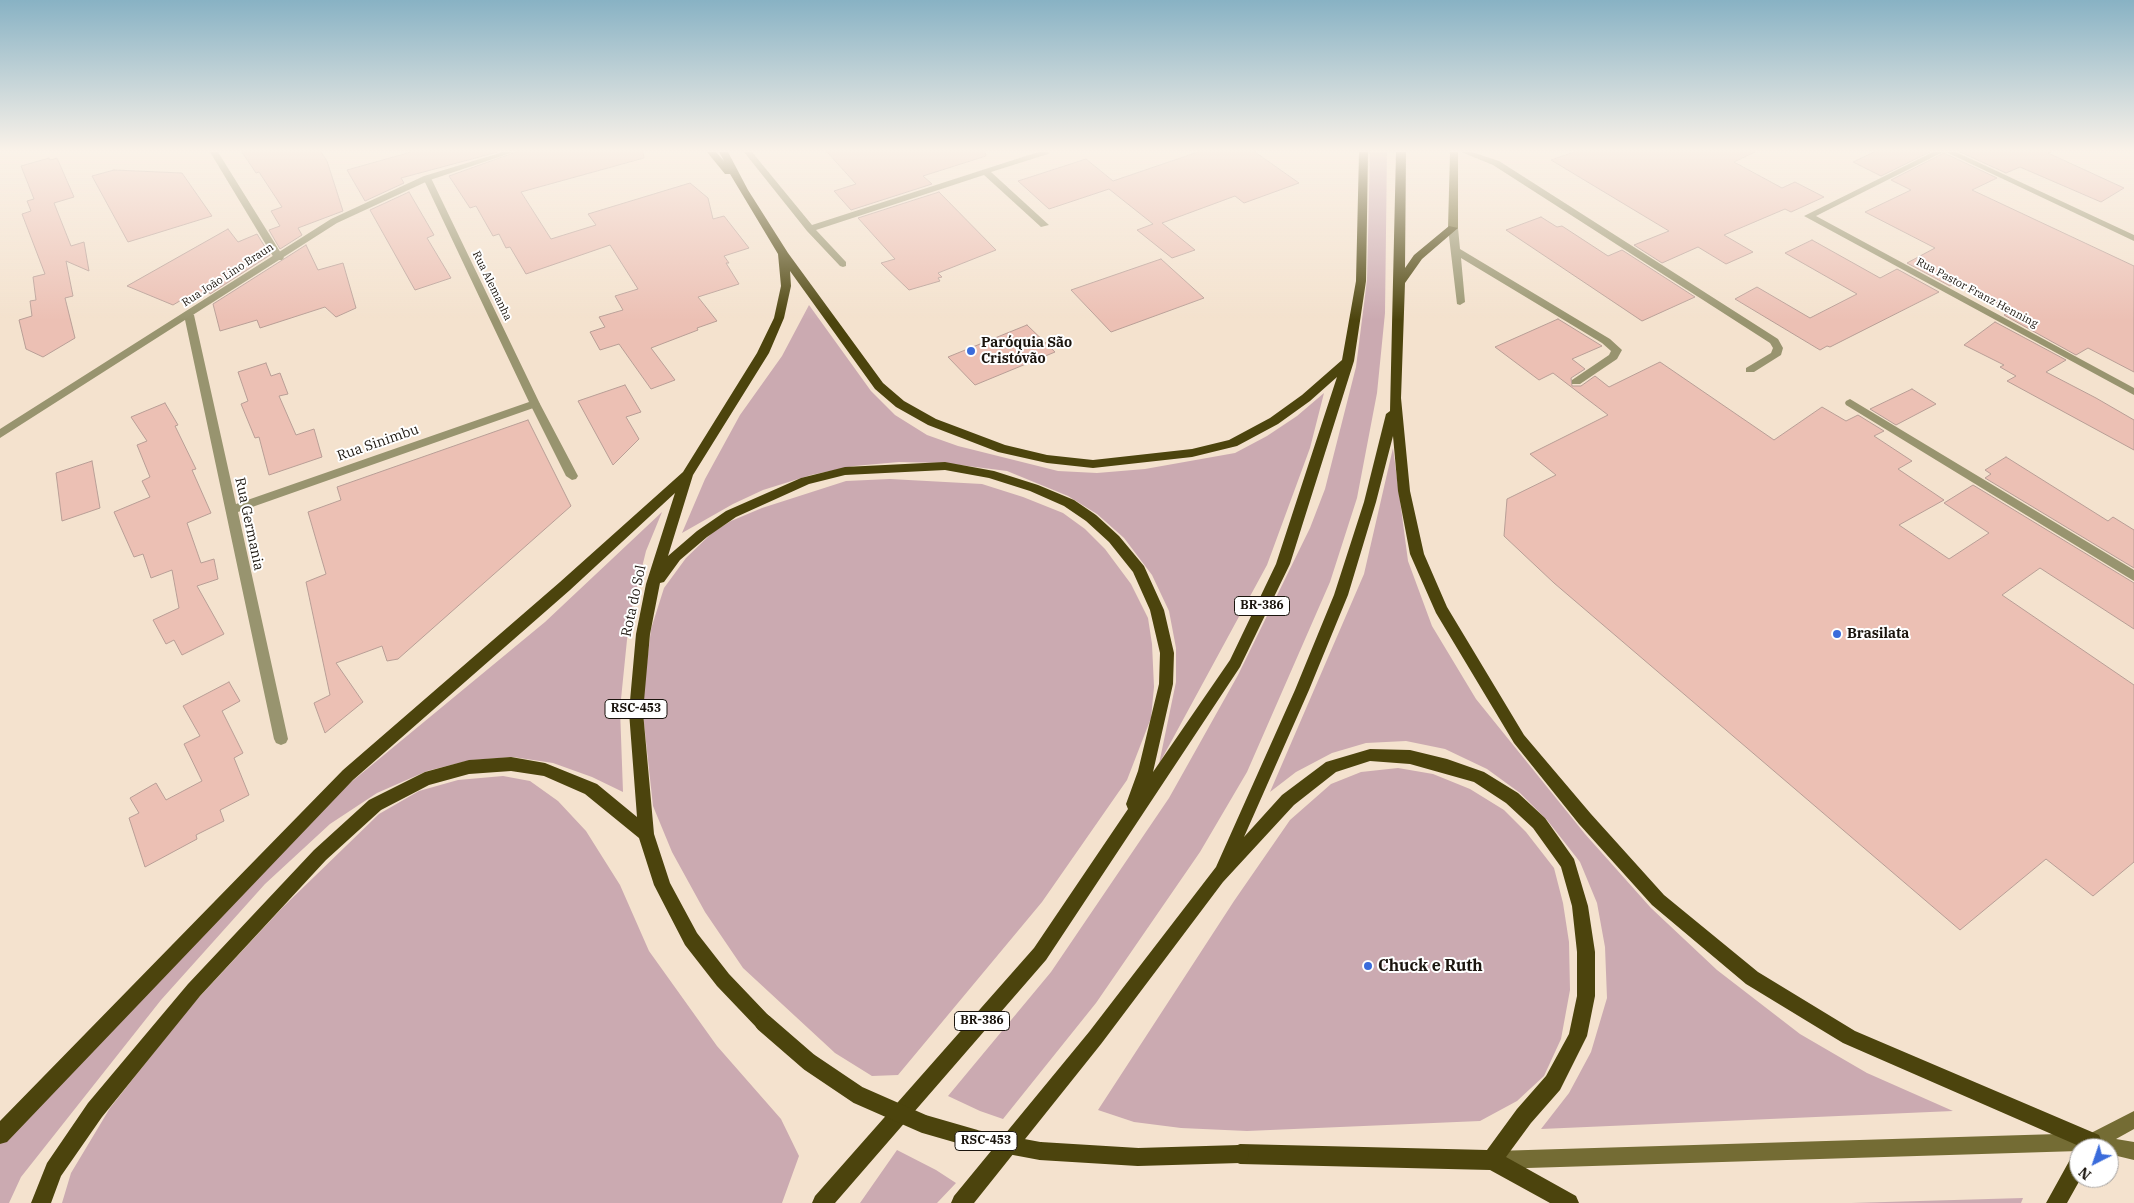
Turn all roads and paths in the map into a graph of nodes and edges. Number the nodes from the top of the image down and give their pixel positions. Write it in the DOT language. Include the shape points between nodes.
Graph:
graph roads {
  1 [pos="248,208"];
  2 [pos="362,208"];
  3 [pos="441,208"];
  4 [pos="754,208"];
  5 [pos="793,208"];
  6 [pos="874,208"];
  7 [pos="1026,208"];
  8 [pos="1363,208"];
  9 [pos="1401,208"];
  10 [pos="1453,208"];
  11 [pos="1566,208"];
  12 [pos="1824,208"];
  13 [pos="2070,208"];
  14 [pos="1044,225"];
  15 [pos="1453,228"];
  16 [pos="810,229"];
  17 [pos="2134,238"];
  18 [pos="1456,251"];
  19 [pos="783,254"];
  20 [pos="279,258"];
  21 [pos="844,264"];
  22 [pos="1400,284"];
  23 [pos="1460,302"];
  24 [pos="189,315"];
  25 [pos="1348,361"];
  26 [pos="1750,370"];
  27 [pos="1576,382"];
  28 [pos="2134,392"];
  29 [pos="1395,398"];
  30 [pos="1850,403"];
  31 [pos="535,404"];
  32 [pos="0,434"];
  33 [pos="687,475"];
  34 [pos="572,476"];
  35 [pos="230,510"];
  36 [pos="2134,576"];
  37 [pos="654,584"];
  38 [pos="281,740"];
  39 [pos="1126,826"];
  40 [pos="646,834"];
  41 [pos="1217,877"];
  42 [pos="2134,1120"];
  43 [pos="0,1135"];
  44 [pos="2074,1138"];
  45 [pos="2102,1138"];
  46 [pos="2069,1146"];
  47 [pos="2119,1149"];
  48 [pos="2134,1151"];
  49 [pos="1492,1160"];
  50 [pos="2069,1181"];
  51 [pos="41,1203"];
  52 [pos="822,1203"];
  53 [pos="961,1203"];
  54 [pos="1569,1203"];
  55 [pos="2056,1203"];
  1 -- 20 [label="street"];
  2 -- 20 [label="street, Rua João Lino Braun" via="334,221"];
  3 -- 31 [label="street, Rua Alemanha"];
  4 -- 19 [label="highway, Rota do Sol / RSC-453"];
  5 -- 16 [label="street"];
  6 -- 16 [label="street"];
  7 -- 14 [label="street"];
  8 -- 25 [label="highway, BR-386" via="1361,281"];
  9 -- 22 [label="highway"];
  10 -- 15 [label="main road"];
  11 -- 26 [label="street" via="1774,341 1778,348 1776,354"];
  12 -- 28 [label="street, Rua Pastor Franz Henning" via="1808,216"];
  13 -- 17 [label="street"];
  15 -- 18 [label="street"];
  15 -- 22 [label="highway" via="1418,257"];
  16 -- 21 [label="street"];
  18 -- 23 [label="street"];
  18 -- 27 [label="street" via="1617,350 1614,357"];
  19 -- 25 [label="highway" via="879,386 900,404 959,434 1002,449 1047,459 1093,464 1144,460 1192,454 1233,443 1290,410"];
  19 -- 33 [label="highway, Rota do Sol / RSC-453" via="786,286 779,318 763,353"];
  20 -- 24 [label="street, Rua João Lino Braun"];
  22 -- 29 [label="highway"];
  24 -- 32 [label="street, Rua João Lino Braun"];
  24 -- 35 [label="street, Rua Germania"];
  25 -- 39 [label="highway, BR-386" via="1283,564 1235,663"];
  29 -- 41 [label="highway" via="1370,502 1341,595 1302,690"];
  29 -- 44 [label="highway" via="1404,491 1417,554 1440,609 1519,739 1658,900 1752,978 1849,1037"];
  30 -- 36 [label="street"];
  31 -- 34 [label="street, Rua Alemanha"];
  31 -- 35 [label="street, Rua Sinimbu"];
  33 -- 37 [label="highway, Rota do Sol / RSC-453"];
  33 -- 43 [label="highway" via="348,775"];
  35 -- 38 [label="street, Rua Germania"];
  37 -- 39 [label="highway" via="675,557 731,514 805,481 845,471 945,466 990,474 1069,503 1108,534 1139,570 1157,610 1167,652 1166,684 1146,771"];
  37 -- 40 [label="highway, Rota do Sol / RSC-453" via="643,634 636,712"];
  39 -- 52 [label="highway, BR-386" via="1040,954"];
  40 -- 49 [label="highway, Rota do Sol / RSC-453, bridge" via="662,885 691,939 764,1023 809,1062 858,1095 924,1124 976,1139 1040,1151 1138,1157 1240,1154"];
  40 -- 51 [label="highway" via="591,790 545,770 510,764 469,767 425,779 375,805 320,855 194,990 95,1110 54,1170"];
  41 -- 49 [label="highway" via="1295,795 1331,767 1370,755 1410,757 1479,777 1512,798 1539,823 1568,864 1580,906 1586,952 1586,996 1578,1036 1553,1083"];
  41 -- 53 [label="highway" via="1095,1038"];
  42 -- 45 [label="main road"];
  46 -- 49 [label="main road"];
  47 -- 48 [label="main road"];
  49 -- 54 [label="highway"];
  50 -- 55 [label="highway"];
}
